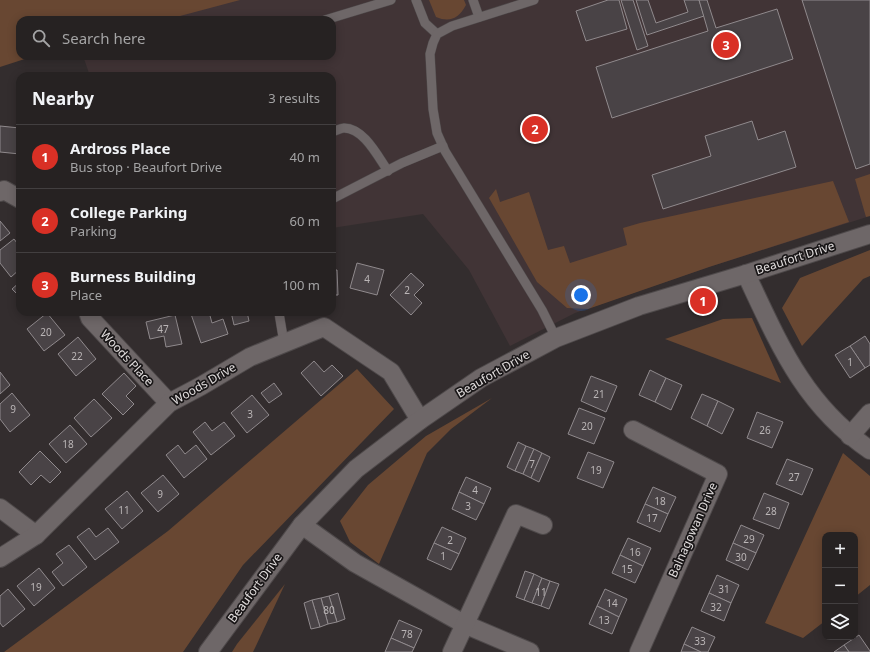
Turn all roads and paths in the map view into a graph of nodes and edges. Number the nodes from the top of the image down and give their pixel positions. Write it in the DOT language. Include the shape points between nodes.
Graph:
graph roads {
  1 [pos="391,0"];
  2 [pos="416,0"];
  3 [pos="473,0"];
  4 [pos="534,0"];
  5 [pos="336,17"];
  6 [pos="479,17"];
  7 [pos="437,34"];
  8 [pos="336,131"];
  9 [pos="443,146"];
  10 [pos="388,170"];
  11 [pos="0,192"];
  12 [pos="16,197"];
  13 [pos="336,197"];
  14 [pos="870,234"];
  15 [pos="746,274"];
  16 [pos="89,316"];
  17 [pos="280,316"];
  18 [pos="556,338"];
  19 [pos="284,343"];
  20 [pos="168,403"];
  21 [pos="870,413"];
  22 [pos="420,420"];
  23 [pos="633,430"];
  24 [pos="850,436"];
  25 [pos="870,450"];
  26 [pos="0,508"];
  27 [pos="302,525"];
  28 [pos="543,525"];
  29 [pos="36,535"];
  30 [pos="0,558"];
  31 [pos="464,624"];
  32 [pos="208,652"];
  33 [pos="452,652"];
  34 [pos="530,652"];
  35 [pos="639,652"];
  1 -- 5 [label="lane"];
  2 -- 7 [label="lane" via="426,23"];
  3 -- 6 [label="lane"];
  4 -- 6 [label="lane"];
  6 -- 7 [label="lane"];
  7 -- 9 [label="lane" via="430,54 436,133"];
  8 -- 10 [label="lane" via="344,128 355,130"];
  9 -- 10 [label="lane"];
  9 -- 18 [label="lane" via="542,310"];
  10 -- 13 [label="lane"];
  11 -- 12 [label="street" via="4,190"];
  14 -- 15 [label="street, Beaufort Drive"];
  15 -- 18 [label="street, Beaufort Drive" via="639,306"];
  15 -- 24 [label="street" via="770,326 801,382 820,407"];
  16 -- 20 [label="street, Woods Place"];
  17 -- 19 [label="lane"];
  18 -- 22 [label="street, Beaufort Drive" via="482,378"];
  19 -- 20 [label="street, Woods Drive" via="250,357"];
  19 -- 22 [label="street, Woods Drive" via="324,327 392,372"];
  20 -- 29 [label="street, Woods Drive"];
  21 -- 24 [label="street"];
  22 -- 27 [label="street, Beaufort Drive" via="356,469"];
  23 -- 35 [label="street, Balnagowan Drive" via="718,474"];
  24 -- 25 [label="street"];
  26 -- 29 [label="street"];
  27 -- 31 [label="street" via="355,563"];
  27 -- 32 [label="street, Beaufort Drive"];
  28 -- 31 [label="street" via="516,514"];
  29 -- 30 [label="street, Woods Drive"];
  31 -- 33 [label="street"];
  31 -- 34 [label="street"];
}
